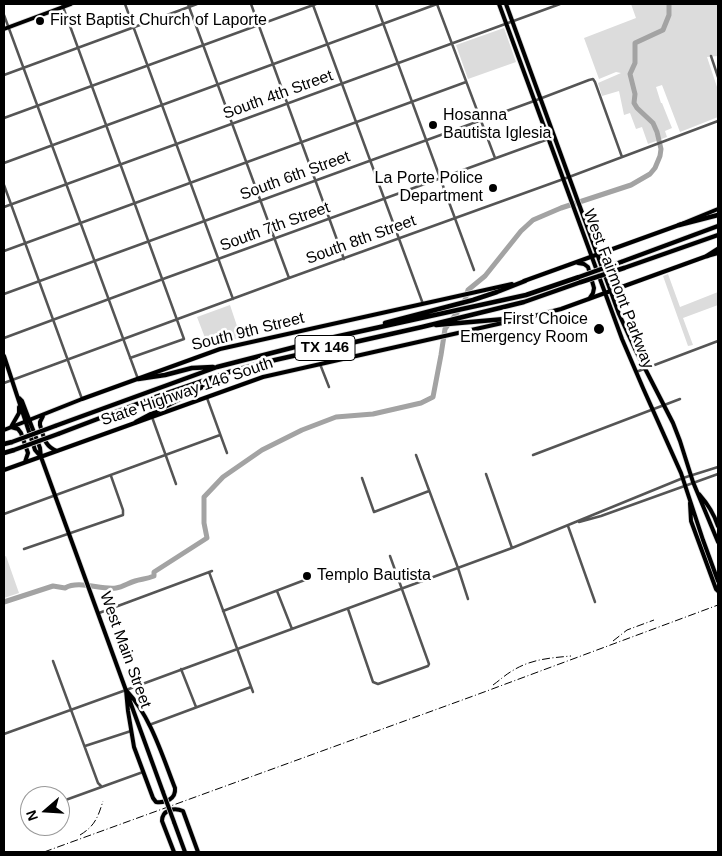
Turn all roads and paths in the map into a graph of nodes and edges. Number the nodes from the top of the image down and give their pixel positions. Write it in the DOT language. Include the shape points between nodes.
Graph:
graph roads {
  1 [pos="72,4"];
  2 [pos="125,4"];
  3 [pos="196,4"];
  4 [pos="251,4"];
  5 [pos="314,4"];
  6 [pos="376,4"];
  7 [pos="437,4"];
  8 [pos="499,4"];
  9 [pos="506,4"];
  10 [pos="560,4"];
  11 [pos="63,5"];
  12 [pos="188,5"];
  13 [pos="4,15"];
  14 [pos="512,22"];
  15 [pos="383,24"];
  16 [pos="506,24"];
  17 [pos="259,25"];
  18 [pos="6,28"];
  19 [pos="134,28"];
  20 [pos="328,44"];
  21 [pos="452,44"];
  22 [pos="203,45"];
  23 [pos="78,48"];
  24 [pos="711,56"];
  25 [pos="526,60"];
  26 [pos="520,62"];
  27 [pos="398,63"];
  28 [pos="273,64"];
  29 [pos="148,65"];
  30 [pos="23,68"];
  31 [pos="4,75"];
  32 [pos="718,77"];
  33 [pos="466,82"];
  34 [pos="342,84"];
  35 [pos="218,85"];
  36 [pos="92,86"];
  37 [pos="540,98"];
  38 [pos="534,101"];
  39 [pos="412,102"];
  40 [pos="288,104"];
  41 [pos="162,105"];
  42 [pos="37,106"];
  43 [pos="4,118"];
  44 [pos="481,120"];
  45 [pos="718,121"];
  46 [pos="356,122"];
  47 [pos="232,124"];
  48 [pos="107,125"];
  49 [pos="555,137"];
  50 [pos="548,139"];
  51 [pos="426,140"];
  52 [pos="302,142"];
  53 [pos="177,144"];
  54 [pos="52,145"];
  55 [pos="622,157"];
  56 [pos="495,158"];
  57 [pos="370,161"];
  58 [pos="246,162"];
  59 [pos="4,163"];
  60 [pos="121,165"];
  61 [pos="569,176"];
  62 [pos="440,178"];
  63 [pos="563,179"];
  64 [pos="316,180"];
  65 [pos="191,182"];
  66 [pos="4,185"];
  67 [pos="66,185"];
  68 [pos="384,198"];
  69 [pos="260,201"];
  70 [pos="135,203"];
  71 [pos="11,205"];
  72 [pos="4,207"];
  73 [pos="718,209"];
  74 [pos="584,215"];
  75 [pos="718,215"];
  76 [pos="577,217"];
  77 [pos="454,218"];
  78 [pos="329,219"];
  79 [pos="205,221"];
  80 [pos="80,223"];
  81 [pos="679,225"];
  82 [pos="718,226"];
  83 [pos="718,235"];
  84 [pos="399,238"];
  85 [pos="274,239"];
  86 [pos="149,241"];
  87 [pos="25,243"];
  88 [pos="612,249"];
  89 [pos="718,249"];
  90 [pos="4,251"];
  91 [pos="718,253"];
  92 [pos="598,254"];
  93 [pos="592,256"];
  94 [pos="707,256"];
  95 [pos="344,258"];
  96 [pos="219,259"];
  97 [pos="94,261"];
  98 [pos="576,262"];
  99 [pos="474,270"];
  100 [pos="289,278"];
  101 [pos="163,279"];
  102 [pos="525,281"];
  103 [pos="39,282"];
  104 [pos="623,287"];
  105 [pos="611,292"];
  106 [pos="4,294"];
  107 [pos="605,294"];
  108 [pos="233,299"];
  109 [pos="589,299"];
  110 [pos="109,300"];
  111 [pos="423,304"];
  112 [pos="528,317"];
  113 [pos="177,319"];
  114 [pos="53,320"];
  115 [pos="440,323"];
  116 [pos="4,338"];
  117 [pos="330,338"];
  118 [pos="123,339"];
  119 [pos="718,341"];
  120 [pos="4,356"];
  121 [pos="130,358"];
  122 [pos="68,359"];
  123 [pos="320,364"];
  124 [pos="217,367"];
  125 [pos="645,368"];
  126 [pos="229,372"];
  127 [pos="636,372"];
  128 [pos="12,380"];
  129 [pos="138,380"];
  130 [pos="4,383"];
  131 [pos="329,387"];
  132 [pos="207,397"];
  133 [pos="19,398"];
  134 [pos="82,399"];
  135 [pos="680,399"];
  136 [pos="664,406"];
  137 [pos="652,410"];
  138 [pos="44,414"];
  139 [pos="152,417"];
  140 [pos="27,421"];
  141 [pos="136,422"];
  142 [pos="11,427"];
  143 [pos="4,430"];
  144 [pos="220,435"];
  145 [pos="4,444"];
  146 [pos="57,451"];
  147 [pos="227,452"];
  148 [pos="4,454"];
  149 [pos="166,455"];
  150 [pos="416,455"];
  151 [pos="533,455"];
  152 [pos="41,457"];
  153 [pos="25,462"];
  154 [pos="718,467"];
  155 [pos="4,470"];
  156 [pos="486,474"];
  157 [pos="718,474"];
  158 [pos="111,476"];
  159 [pos="691,476"];
  160 [pos="362,478"];
  161 [pos="684,478"];
  162 [pos="693,482"];
  163 [pos="176,484"];
  164 [pos="686,485"];
  165 [pos="429,491"];
  166 [pos="697,491"];
  167 [pos="689,495"];
  168 [pos="56,496"];
  169 [pos="4,514"];
  170 [pos="578,522"];
  171 [pos="568,526"];
  172 [pos="718,526"];
  173 [pos="69,533"];
  174 [pos="718,542"];
  175 [pos="512,548"];
  176 [pos="24,549"];
  177 [pos="390,556"];
  178 [pos="458,568"];
  179 [pos="310,578"];
  180 [pos="718,582"];
  181 [pos="402,588"];
  182 [pos="277,590"];
  183 [pos="718,591"];
  184 [pos="468,599"];
  185 [pos="595,602"];
  186 [pos="348,608"];
  187 [pos="223,611"];
  188 [pos="98,613"];
  189 [pos="292,629"];
  190 [pos="237,649"];
  191 [pos="53,661"];
  192 [pos="182,669"];
  193 [pos="251,687"];
  194 [pos="126,690"];
  195 [pos="253,692"];
  196 [pos="196,707"];
  197 [pos="71,709"];
  198 [pos="149,725"];
  199 [pos="131,731"];
  200 [pos="4,734"];
  201 [pos="85,746"];
  202 [pos="143,772"];
  203 [pos="102,786"];
  204 [pos="70,798"];
  205 [pos="174,852"];
  206 [pos="185,852"];
  207 [pos="198,852"];
  1 -- 11 [label="main road"];
  2 -- 19 [label="street"];
  3 -- 12 [label="street"];
  4 -- 17 [label="street"];
  5 -- 17 [label="street"];
  5 -- 20 [label="street"];
  6 -- 15 [label="street"];
  7 -- 15 [label="street"];
  7 -- 21 [label="street"];
  8 -- 16 [label="main road, West Fairmont Parkway"];
  9 -- 14 [label="main road, West Fairmont Parkway"];
  10 -- 14 [label="street, South 4th Street"];
  11 -- 18 [label="main road"];
  11 -- 23 [label="street"];
  12 -- 19 [label="street"];
  12 -- 22 [label="street"];
  13 -- 18 [label="street"];
  14 -- 16 [label="street, South 4th Street"];
  14 -- 25 [label="main road, West Fairmont Parkway"];
  15 -- 20 [label="street"];
  15 -- 27 [label="street"];
  16 -- 21 [label="street, South 4th Street"];
  16 -- 26 [label="main road, West Fairmont Parkway"];
  17 -- 22 [label="street"];
  17 -- 28 [label="street"];
  18 -- 30 [label="street"];
  19 -- 23 [label="street"];
  19 -- 29 [label="street"];
  20 -- 28 [label="street"];
  20 -- 34 [label="street"];
  21 -- 27 [label="street, South 4th Street"];
  21 -- 33 [label="street"];
  22 -- 29 [label="street"];
  22 -- 35 [label="street"];
  23 -- 30 [label="street"];
  23 -- 36 [label="street"];
  24 -- 32 [label="street"];
  25 -- 26 [label="main road"];
  25 -- 37 [label="main road, West Fairmont Parkway"];
  26 -- 38 [label="main road, West Fairmont Parkway"];
  27 -- 34 [label="street, South 4th Street"];
  27 -- 39 [label="street"];
  28 -- 35 [label="street"];
  28 -- 40 [label="street"];
  29 -- 36 [label="street"];
  29 -- 41 [label="street"];
  30 -- 31 [label="street"];
  30 -- 42 [label="street"];
  33 -- 39 [label="street"];
  33 -- 44 [label="street"];
  34 -- 40 [label="street, South 4th Street"];
  34 -- 46 [label="street"];
  35 -- 41 [label="street"];
  35 -- 47 [label="street"];
  36 -- 42 [label="street"];
  36 -- 48 [label="street"];
  37 -- 38 [label="street, South 6th Street"];
  37 -- 49 [label="main road, West Fairmont Parkway"];
  37 -- 55 [label="street, South 6th Street" via="593,79"];
  38 -- 44 [label="street, South 6th Street"];
  38 -- 50 [label="main road, West Fairmont Parkway"];
  39 -- 46 [label="street"];
  39 -- 51 [label="street"];
  40 -- 47 [label="street, South 4th Street"];
  40 -- 52 [label="street"];
  41 -- 48 [label="street"];
  41 -- 53 [label="street"];
  42 -- 43 [label="street"];
  42 -- 54 [label="street"];
  44 -- 51 [label="street, South 6th Street"];
  44 -- 56 [label="street"];
  45 -- 55 [label="street, South 8th Street"];
  46 -- 52 [label="street"];
  46 -- 57 [label="street"];
  47 -- 53 [label="street, South 4th Street"];
  47 -- 58 [label="street"];
  48 -- 54 [label="street"];
  48 -- 60 [label="street"];
  49 -- 50 [label="street, South 7th Street"];
  49 -- 61 [label="main road, West Fairmont Parkway"];
  50 -- 56 [label="street, South 7th Street"];
  50 -- 63 [label="main road, West Fairmont Parkway"];
  51 -- 57 [label="street, South 6th Street"];
  51 -- 62 [label="street"];
  52 -- 58 [label="street"];
  52 -- 64 [label="street"];
  53 -- 60 [label="street, South 4th Street"];
  53 -- 65 [label="street"];
  54 -- 59 [label="street"];
  54 -- 67 [label="street"];
  55 -- 61 [label="street, South 8th Street"];
  56 -- 62 [label="street, South 7th Street"];
  57 -- 64 [label="street, South 6th Street"];
  57 -- 68 [label="street"];
  58 -- 65 [label="street"];
  58 -- 69 [label="street"];
  60 -- 67 [label="street, South 4th Street"];
  60 -- 70 [label="street"];
  61 -- 63 [label="street, South 8th Street"];
  61 -- 74 [label="main road, West Fairmont Parkway"];
  62 -- 68 [label="street, South 7th Street"];
  62 -- 77 [label="street"];
  63 -- 76 [label="main road, West Fairmont Parkway"];
  63 -- 77 [label="street, South 8th Street"];
  64 -- 69 [label="street, South 6th Street"];
  64 -- 78 [label="street"];
  65 -- 70 [label="street"];
  65 -- 79 [label="street"];
  66 -- 71 [label="street"];
  67 -- 71 [label="street, South 4th Street"];
  67 -- 80 [label="street"];
  68 -- 78 [label="street, South 7th Street"];
  68 -- 84 [label="street"];
  69 -- 79 [label="street, South 6th Street"];
  69 -- 85 [label="street"];
  70 -- 80 [label="street"];
  70 -- 86 [label="street"];
  71 -- 72 [label="street, South 4th Street"];
  71 -- 87 [label="street"];
  73 -- 81 [label="main road"];
  74 -- 76 [label="main road"];
  74 -- 92 [label="main road, West Fairmont Parkway"];
  75 -- 81 [label="highway"];
  76 -- 93 [label="main road, West Fairmont Parkway"];
  77 -- 84 [label="street, South 8th Street"];
  77 -- 99 [label="street"];
  78 -- 85 [label="street, South 7th Street"];
  78 -- 95 [label="street"];
  79 -- 86 [label="street, South 6th Street"];
  79 -- 96 [label="street"];
  80 -- 87 [label="street"];
  80 -- 97 [label="street"];
  81 -- 88 [label="main road"];
  82 -- 117 [label="highway, TX 146, bridge" via="526,295"];
  83 -- 115 [label="highway, bridge" via="524,302"];
  84 -- 95 [label="street, South 8th Street"];
  84 -- 111 [label="street"];
  85 -- 96 [label="street, South 7th Street"];
  85 -- 100 [label="street"];
  86 -- 97 [label="street, South 6th Street"];
  86 -- 101 [label="street"];
  87 -- 90 [label="street"];
  87 -- 103 [label="street"];
  88 -- 92 [label="main road"];
  88 -- 104 [label="main road" via="607,263 616,283"];
  89 -- 94 [label="highway"];
  91 -- 94 [label="main road, State Highway 146 South"];
  92 -- 93 [label="main road"];
  92 -- 105 [label="main road, West Fairmont Parkway"];
  93 -- 98 [label="main road"];
  93 -- 107 [label="main road, West Fairmont Parkway"];
  94 -- 104 [label="main road, State Highway 146 South"];
  95 -- 100 [label="street, South 8th Street"];
  96 -- 101 [label="street, South 7th Street"];
  96 -- 108 [label="street"];
  97 -- 103 [label="street, South 6th Street"];
  97 -- 110 [label="street"];
  98 -- 102 [label="main road"];
  98 -- 109 [label="main road" via="588,267 594,288"];
  100 -- 108 [label="street, South 8th Street"];
  101 -- 110 [label="street, South 7th Street"];
  101 -- 113 [label="street"];
  102 -- 111 [label="main road, South 9th Street"];
  102 -- 117 [label="highway" via="472,300"];
  103 -- 106 [label="street, South 6th Street"];
  103 -- 114 [label="street"];
  104 -- 105 [label="main road, State Highway 146 South"];
  105 -- 107 [label="main road, State Highway 146 South"];
  105 -- 125 [label="main road, West Fairmont Parkway"];
  107 -- 109 [label="main road, State Highway 146 South"];
  107 -- 127 [label="main road, West Fairmont Parkway"];
  108 -- 113 [label="street, South 8th Street"];
  109 -- 112 [label="main road, State Highway 146 South"];
  110 -- 114 [label="street, South 7th Street"];
  110 -- 118 [label="street"];
  111 -- 129 [label="main road, South 9th Street" via="220,349"];
  112 -- 115 [label="highway"];
  112 -- 123 [label="main road, State Highway 146 South"];
  113 -- 118 [label="street, South 8th Street"];
  113 -- 121 [label="street" via="184,339"];
  114 -- 116 [label="street, South 7th Street"];
  114 -- 122 [label="street"];
  115 -- 126 [label="highway, TX 146"];
  117 -- 124 [label="highway, TX 146"];
  118 -- 121 [label="street"];
  118 -- 122 [label="street, South 8th Street"];
  119 -- 125 [label="street"];
  120 -- 128 [label="main road, West Main Street"];
  121 -- 129 [label="street"];
  122 -- 128 [label="street, South 8th Street"];
  122 -- 134 [label="street"];
  123 -- 131 [label="street"];
  123 -- 132 [label="main road, State Highway 146 South" via="262,377"];
  124 -- 129 [label="highway" via="192,368"];
  124 -- 145 [label="highway, TX 146, bridge"];
  125 -- 127 [label="street"];
  125 -- 136 [label="main road, West Fairmont Parkway"];
  126 -- 141 [label="highway"];
  126 -- 148 [label="highway, TX 146, bridge"];
  127 -- 137 [label="main road, West Fairmont Parkway"];
  128 -- 130 [label="street, South 8th Street"];
  128 -- 133 [label="main road, West Main Street"];
  129 -- 134 [label="main road, South 9th Street"];
  132 -- 139 [label="main road, State Highway 146 South"];
  132 -- 144 [label="street"];
  133 -- 140 [label="main road, West Main Street"];
  133 -- 142 [label="main road" via="19,413"];
  134 -- 138 [label="main road, South 9th Street"];
  135 -- 136 [label="street"];
  136 -- 137 [label="street"];
  136 -- 159 [label="main road, West Fairmont Parkway"];
  137 -- 151 [label="street"];
  137 -- 161 [label="main road, West Fairmont Parkway"];
  138 -- 140 [label="main road, South 9th Street"];
  138 -- 146 [label="main road" via="40,425 47,445"];
  139 -- 141 [label="main road, State Highway 146 South"];
  139 -- 149 [label="street"];
  140 -- 142 [label="main road, South 9th Street"];
  140 -- 152 [label="main road, West Main Street"];
  141 -- 146 [label="main road, State Highway 146 South"];
  142 -- 143 [label="main road, South 9th Street"];
  142 -- 153 [label="main road" via="21,433 28,454"];
  144 -- 147 [label="street"];
  144 -- 149 [label="street"];
  146 -- 152 [label="main road, State Highway 146 South"];
  149 -- 158 [label="street"];
  149 -- 163 [label="street"];
  150 -- 165 [label="street"];
  152 -- 153 [label="main road, State Highway 146 South"];
  152 -- 168 [label="main road, West Main Street"];
  153 -- 155 [label="main road, State Highway 146 South"];
  154 -- 159 [label="street"];
  156 -- 175 [label="street"];
  157 -- 162 [label="street"];
  158 -- 168 [label="street"];
  158 -- 173 [label="street" via="124,510 122,515"];
  159 -- 161 [label="street"];
  159 -- 162 [label="main road, West Fairmont Parkway"];
  160 -- 165 [label="street" via="374,512"];
  161 -- 164 [label="main road, West Fairmont Parkway"];
  161 -- 170 [label="street"];
  162 -- 164 [label="street"];
  162 -- 166 [label="main road, West Fairmont Parkway"];
  164 -- 167 [label="main road, West Fairmont Parkway"];
  164 -- 170 [label="street"];
  165 -- 178 [label="street"];
  166 -- 172 [label="main road"];
  166 -- 174 [label="main road, West Fairmont Parkway"];
  167 -- 180 [label="main road, West Fairmont Parkway"];
  167 -- 183 [label="main road" via="691,521"];
  168 -- 169 [label="street"];
  168 -- 173 [label="main road, West Main Street"];
  170 -- 171 [label="street"];
  171 -- 175 [label="street"];
  171 -- 185 [label="street"];
  173 -- 176 [label="street"];
  173 -- 188 [label="main road, West Main Street"];
  175 -- 178 [label="street"];
  177 -- 181 [label="street"];
  178 -- 181 [label="street"];
  178 -- 184 [label="street"];
  179 -- 182 [label="street"];
  181 -- 186 [label="street"];
  181 -- 186 [label="street" via="428,666 378,684 373,682"];
  182 -- 187 [label="street"];
  182 -- 189 [label="street"];
  186 -- 189 [label="street"];
  187 -- 188 [label="street" via="211,572"];
  187 -- 190 [label="street"];
  188 -- 194 [label="main road, West Main Street"];
  189 -- 190 [label="street"];
  190 -- 192 [label="street"];
  190 -- 193 [label="street"];
  191 -- 197 [label="street"];
  192 -- 194 [label="street"];
  192 -- 196 [label="street"];
  193 -- 195 [label="street"];
  193 -- 196 [label="street"];
  194 -- 197 [label="street"];
  194 -- 198 [label="main road"];
  194 -- 199 [label="main road"];
  194 -- 206 [label="main road, West Main Street, bridge"];
  196 -- 198 [label="street"];
  197 -- 200 [label="street"];
  197 -- 201 [label="street"];
  198 -- 202 [label="main road" via="174,788 173,797 155,801"];
  199 -- 201 [label="street"];
  199 -- 202 [label="main road"];
  201 -- 203 [label="street" via="98,783"];
  202 -- 203 [label="street"];
  203 -- 204 [label="street"];
  205 -- 207 [label="main road" via="162,816 175,809 183,811"];
}
